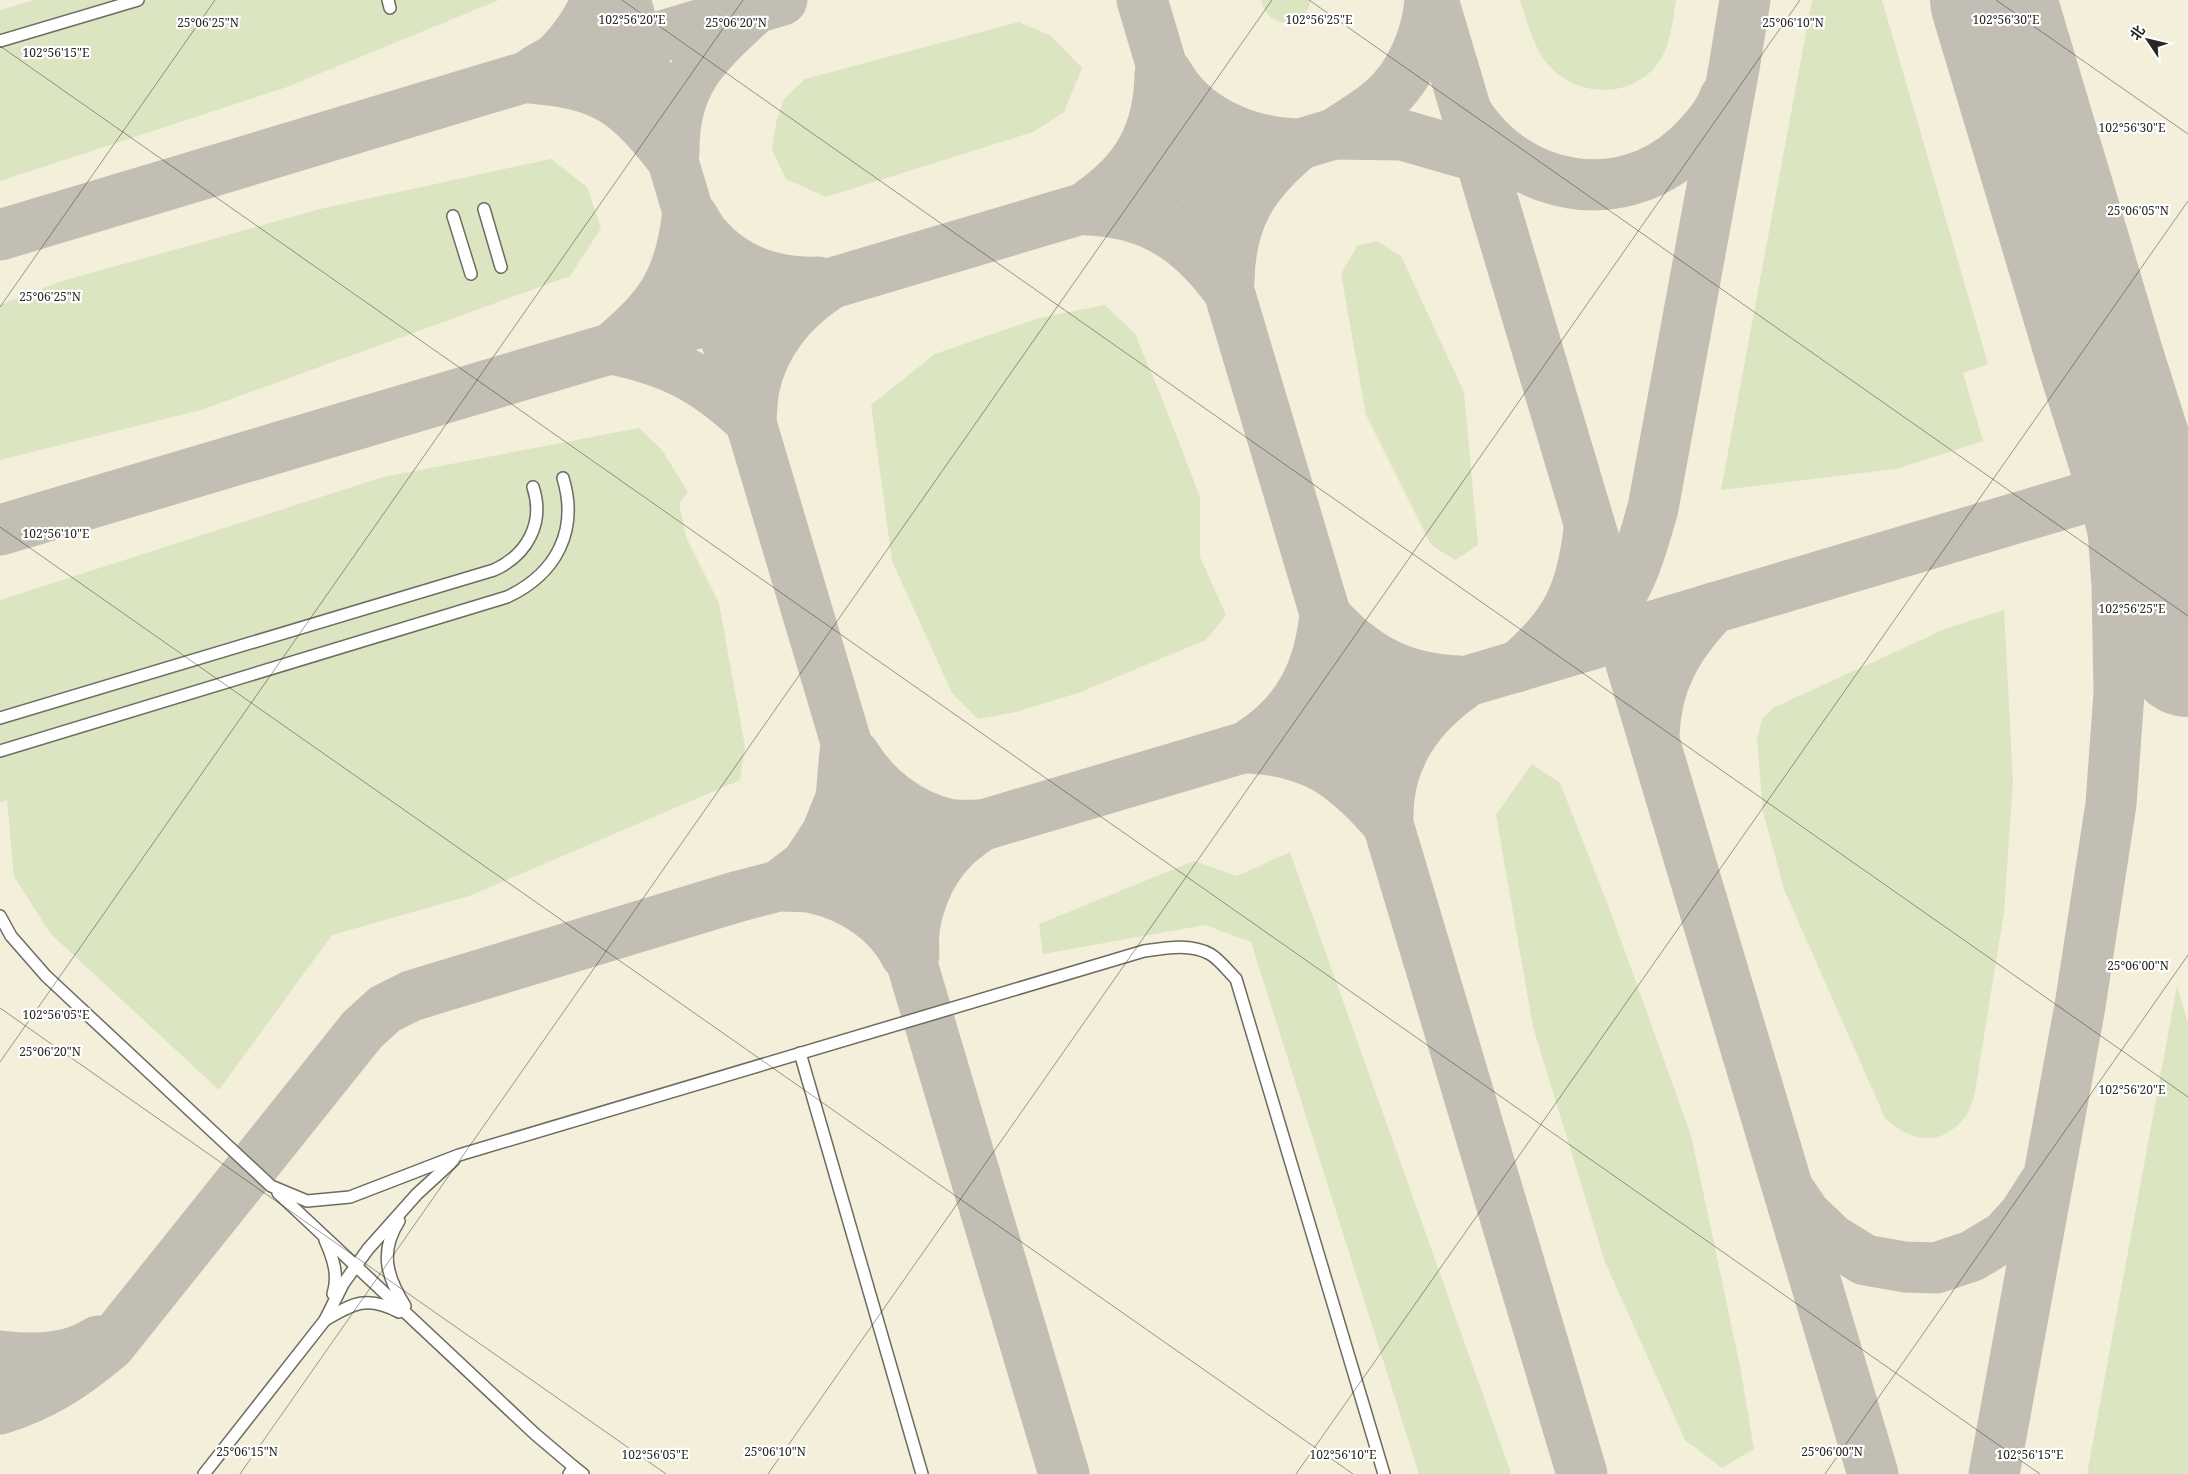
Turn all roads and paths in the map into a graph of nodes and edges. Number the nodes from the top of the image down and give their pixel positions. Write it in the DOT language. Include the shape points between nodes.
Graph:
graph roads {
  1 [pos="138,0"];
  2 [pos="0,41"];
  3 [pos="484,209"];
  4 [pos="452,216"];
  5 [pos="501,267"];
  6 [pos="470,274"];
  7 [pos="563,478"];
  8 [pos="533,487"];
  9 [pos="0,718"];
  10 [pos="0,751"];
  11 [pos="0,916"];
  12 [pos="800,1053"];
  13 [pos="459,1155"];
  14 [pos="271,1186"];
  15 [pos="417,1194"];
  16 [pos="320,1232"];
  17 [pos="356,1266"];
  18 [pos="325,1320"];
  19 [pos="413,1320"];
  20 [pos="576,1472"];
  21 [pos="204,1474"];
  22 [pos="922,1474"];
  23 [pos="1384,1474"];
  1 -- 2 [label="lane"];
  3 -- 5 [label="lane"];
  4 -- 6 [label="lane"];
  7 -- 10 [label="lane" via="568,502 565,536 549,566 523,590"];
  8 -- 9 [label="lane" via="537,514 530,538 515,558 494,570"];
  11 -- 14 [label="lane" via="11,936 46,976"];
  12 -- 13 [label="lane"];
  12 -- 22 [label="lane"];
  12 -- 23 [label="lane" via="1144,951 1171,947 1192,948 1210,954 1236,979"];
  13 -- 14 [label="lane" via="350,1197 307,1201"];
  13 -- 15 [label="lane"];
  14 -- 16 [label="lane"];
  15 -- 17 [label="lane"];
  15 -- 19 [label="lane" via="394,1230 386,1256 391,1284"];
  16 -- 17 [label="lane"];
  16 -- 18 [label="lane" via="334,1258 336,1284"];
  17 -- 18 [label="lane"];
  17 -- 19 [label="lane"];
  18 -- 19 [label="lane" via="350,1305 369,1302 388,1306"];
  18 -- 21 [label="lane"];
  19 -- 20 [label="lane"];
}
